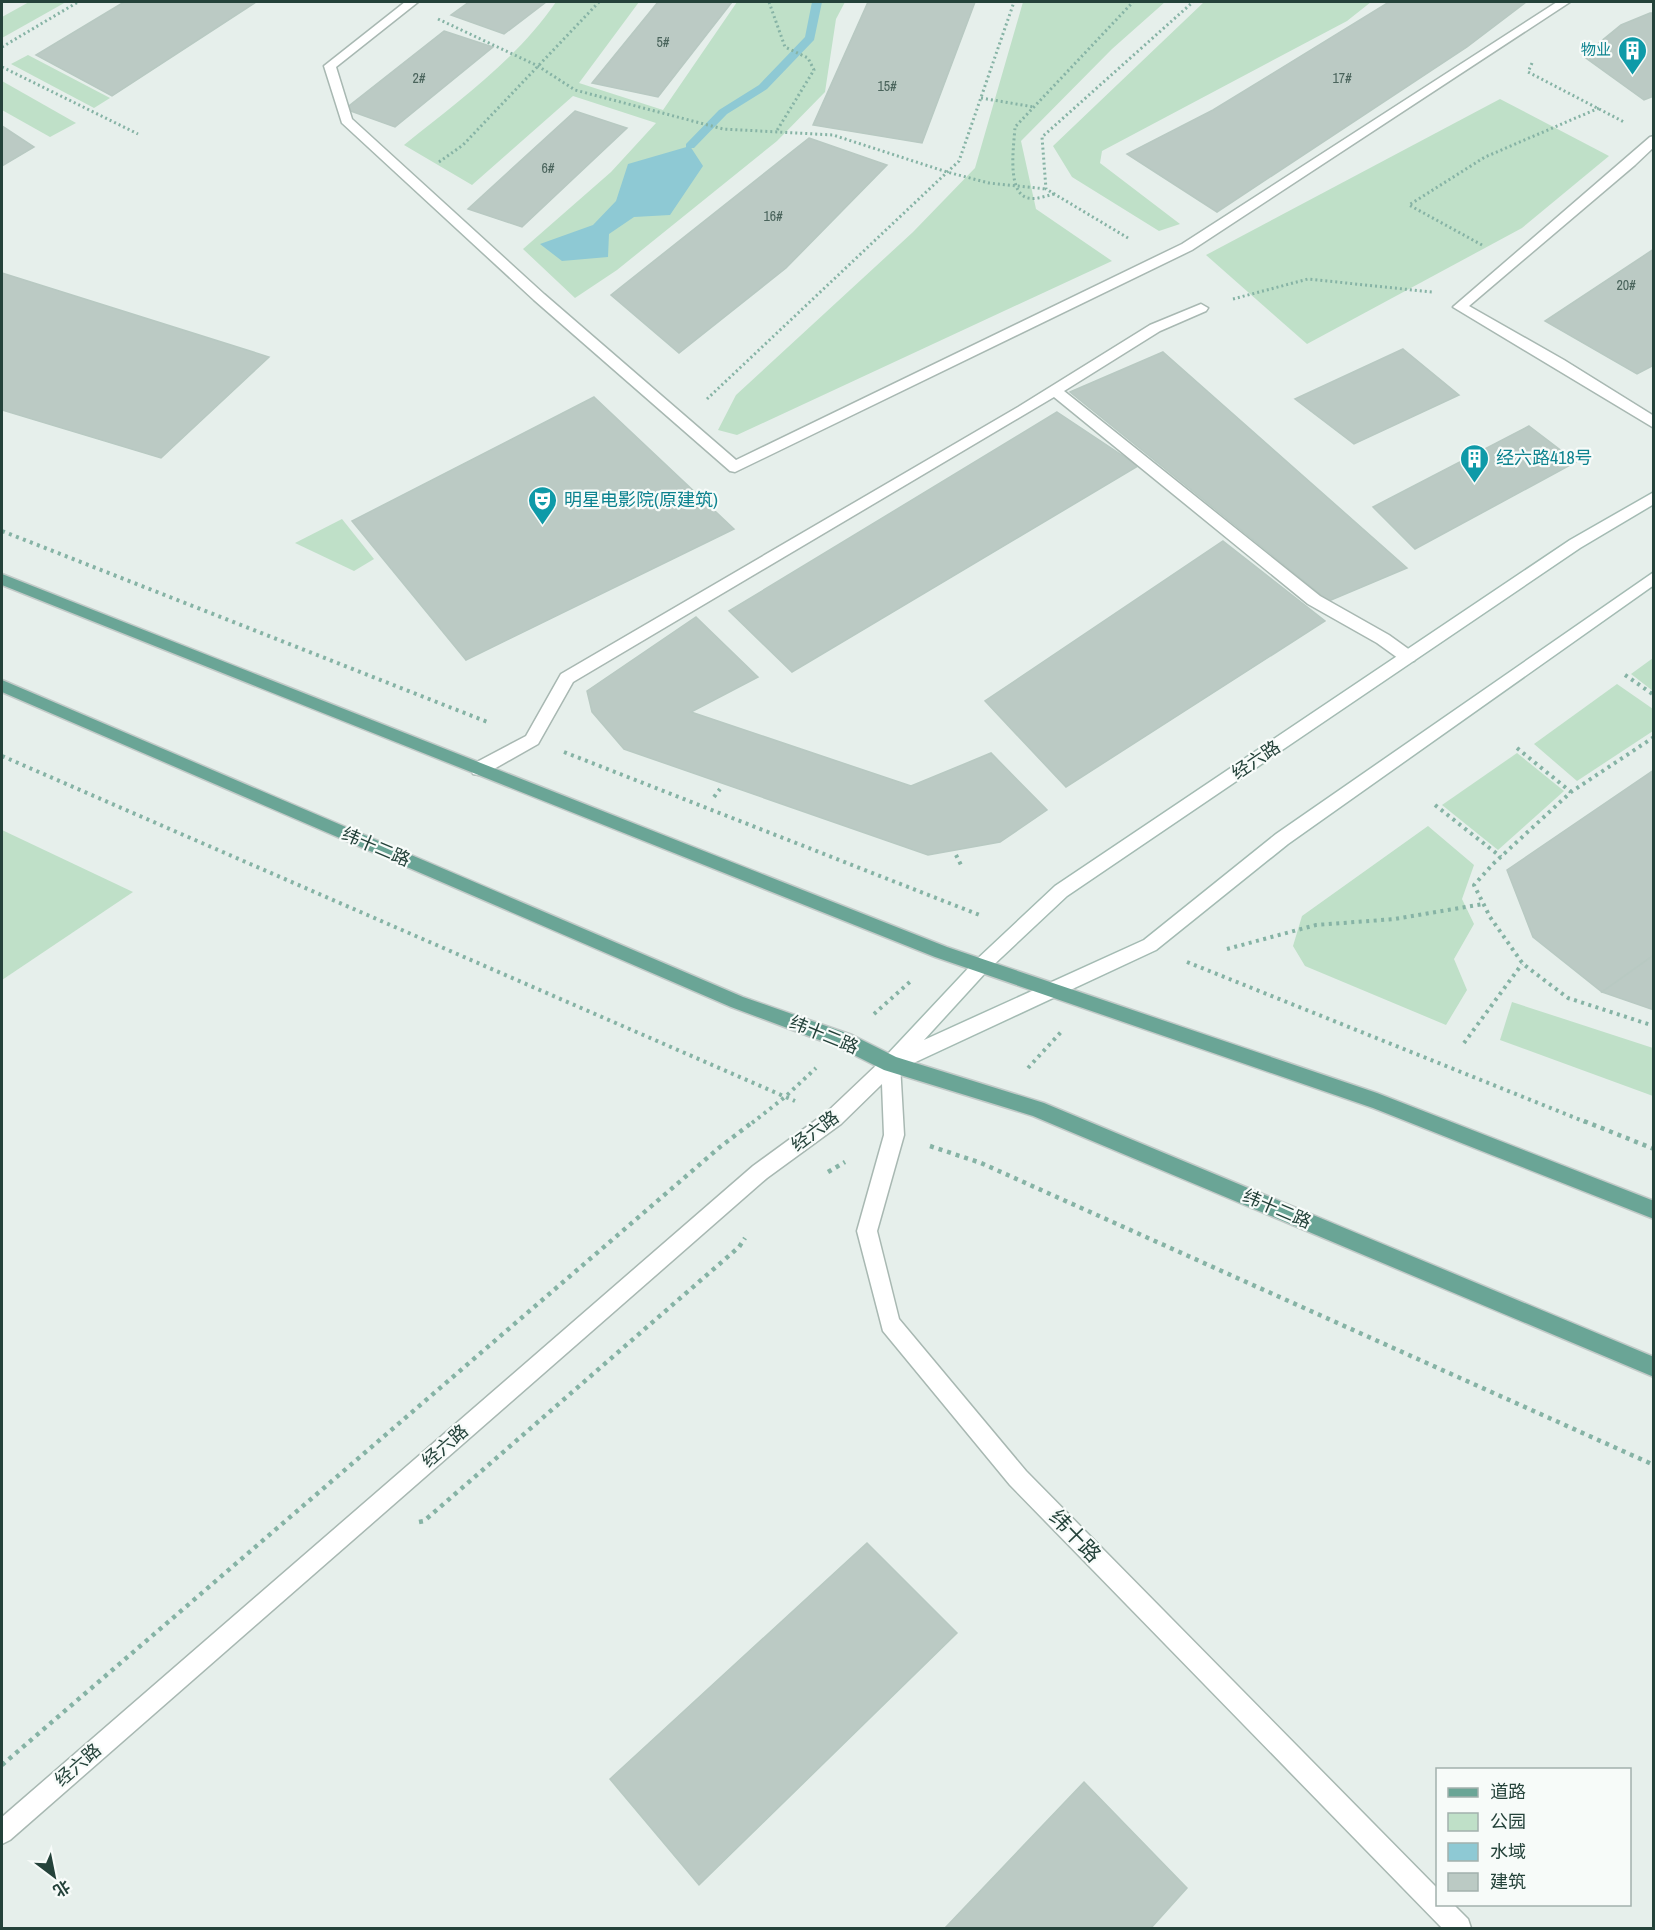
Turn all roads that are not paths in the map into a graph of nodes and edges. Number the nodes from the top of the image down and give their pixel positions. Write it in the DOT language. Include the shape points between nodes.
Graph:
graph roads {
  1 [pos="1564,2"];
  2 [pos="410,3"];
  3 [pos="1653,140"];
  4 [pos="1201,308"];
  5 [pos="1054,390"];
  6 [pos="1652,419"];
  7 [pos="1653,496"];
  8 [pos="1653,577"];
  9 [pos="2,579"];
  10 [pos="1408,657"];
  11 [pos="2,686"];
  12 [pos="479,769"];
  13 [pos="981,966"];
  14 [pos="1055,990"];
  15 [pos="891,1064"];
  16 [pos="1653,1210"];
  17 [pos="1653,1367"];
  18 [pos="2,1832"];
  19 [pos="1436,1905"];
  20 [pos="1437,1906"];
  21 [pos="1459,1929"];
  1 -- 2 [label="street" via="1187,247 735,467 538,297 346,120 330,66"];
  3 -- 6 [label="street" via="1566,220 1460,307"];
  4 -- 5 [label="street" via="1155,328"];
  5 -- 10 [label="street" via="1314,600"];
  5 -- 12 [label="street" via="567,678 532,740"];
  7 -- 10 [label="street, 经六路"];
  8 -- 14 [label="street, 经六路" via="1282,839 1150,945"];
  9 -- 12 [label="main road"];
  10 -- 13 [label="street, 经六路" via="1061,891"];
  11 -- 15 [label="main road, 纬十二路" via="726,998 845,1041"];
  12 -- 13 [label="main road"];
  13 -- 14 [label="main road"];
  13 -- 15 [label="street, 经六路"];
  14 -- 15 [label="street, 经六路"];
  14 -- 16 [label="main road" via="1377,1101"];
  15 -- 17 [label="main road, 纬十二路" via="1038,1109"];
  15 -- 18 [label="street, 经六路" via="834,1118 760,1172"];
  15 -- 19 [label="street, 纬十路" via="894,1135 867,1231 890,1324 1018,1478"];
  20 -- 21 [label="street, 纬十路"];
}
